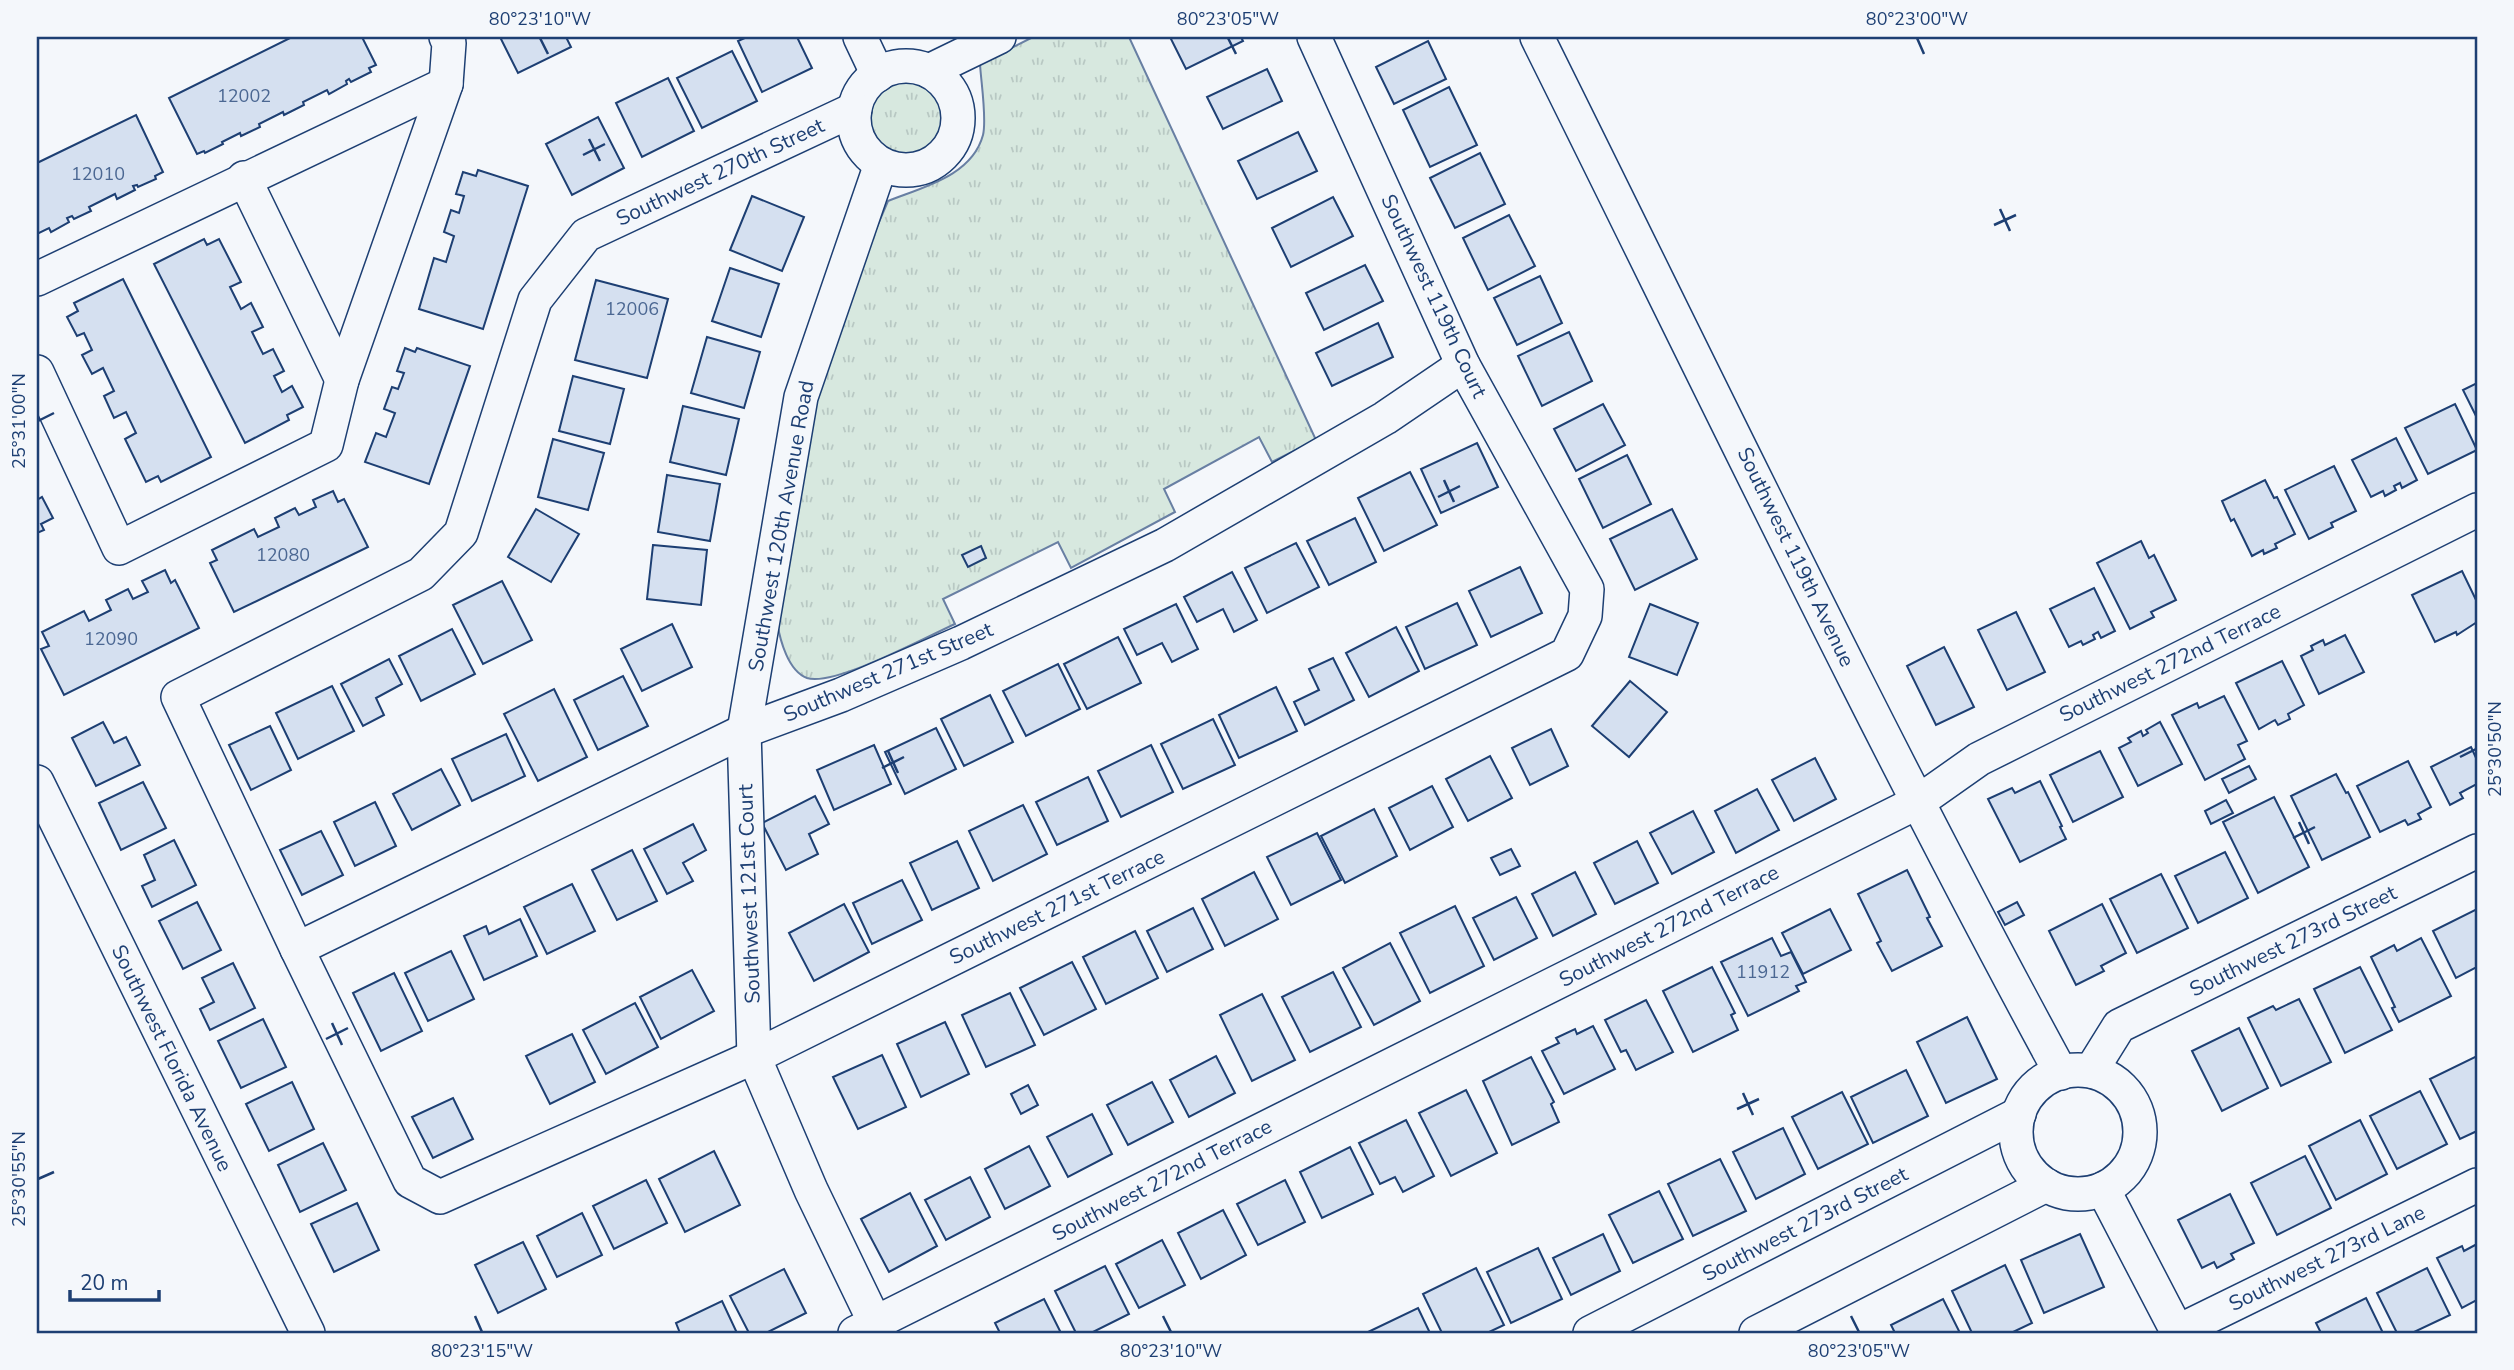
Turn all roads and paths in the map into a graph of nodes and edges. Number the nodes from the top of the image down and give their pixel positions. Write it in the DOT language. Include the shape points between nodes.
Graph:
graph roads {
  1 [pos="446,37"];
  2 [pos="860,37"];
  3 [pos="878,37"];
  4 [pos="999,37"];
  5 [pos="1314,37"];
  6 [pos="1537,37"];
  7 [pos="885,71"];
  8 [pos="929,71"];
  9 [pos="446,84"];
  10 [pos="855,109"];
  11 [pos="881,164"];
  12 [pos="244,178"];
  13 [pos="37,279"];
  14 [pos="1463,365"];
  15 [pos="37,372"];
  16 [pos="342,380"];
  17 [pos="2477,510"];
  18 [pos="1566,550"];
  19 [pos="744,731"];
  20 [pos="37,782"];
  21 [pos="1918,802"];
  22 [pos="2477,850"];
  23 [pos="297,949"];
  24 [pos="754,1057"];
  25 [pos="2076,1072"];
  26 [pos="2019,1114"];
  27 [pos="2046,1185"];
  28 [pos="2477,1185"];
  29 [pos="2103,1189"];
  30 [pos="1631,1324"];
  31 [pos="870,1330"];
  32 [pos="308,1333"];
  33 [pos="1590,1333"];
  34 [pos="1756,1333"];
  35 [pos="2178,1333"];
  1 -- 9 [label="street"];
  2 -- 7 [label="street"];
  3 -- 7 [label="street"];
  4 -- 8 [label="street"];
  5 -- 14 [label="street, Southwest 119th Court"];
  6 -- 21 [label="street, Southwest 119th Avenue"];
  7 -- 8 [label="street" via="917,67"];
  7 -- 10 [label="street" via="867,84"];
  8 -- 11 [label="street" via="952,93 958,109 953,142 943,155 914,170"];
  9 -- 12 [label="street"];
  9 -- 16 [label="street"];
  10 -- 11 [label="street" via="859,141"];
  10 -- 23 [label="street, Southwest 270th Street" via="586,234 535,300 461,533 421,574 178,697"];
  11 -- 19 [label="street, Southwest 120th Avenue Road" via="801,397"];
  12 -- 13 [label="street"];
  12 -- 16 [label="street"];
  14 -- 18 [label="street, Southwest 119th Court"];
  14 -- 19 [label="street, Southwest 271st Street" via="1385,418 1165,545 961,643"];
  15 -- 16 [label="street" via="119,548 326,445"];
  17 -- 21 [label="street, Southwest 272nd Terrace" via="1979,759"];
  18 -- 24 [label="street, Southwest 271st Terrace" via="1587,589 1584,616 1567,654"];
  19 -- 23 [label="street, Southwest 271st Street"];
  19 -- 24 [label="street, Southwest 121st Court"];
  20 -- 32 [label="street, Southwest Florida Avenue"];
  21 -- 25 [label="street, Southwest 119th Avenue" via="1987,937"];
  21 -- 31 [label="street, Southwest 272nd Terrace"];
  22 -- 25 [label="street, Southwest 273rd Street" via="2119,1026"];
  23 -- 24 [label="street, Southwest 271st Terrace" via="410,1181 440,1197"];
  24 -- 31 [label="street"];
  25 -- 26 [label="street" via="2050,1076 2033,1088"];
  25 -- 29 [label="street" via="2110,1079 2126,1092 2136,1110 2138,1150 2129,1168"];
  26 -- 27 [label="street" via="2016,1146 2024,1165"];
  26 -- 30 [label="street, Southwest 273rd Street"];
  27 -- 29 [label="street" via="2076,1195"];
  27 -- 34 [label="street"];
  28 -- 35 [label="street, Southwest 273rd Lane"];
  29 -- 35 [label="street"];
  30 -- 33 [label="street, Southwest 273rd Street"];
}
